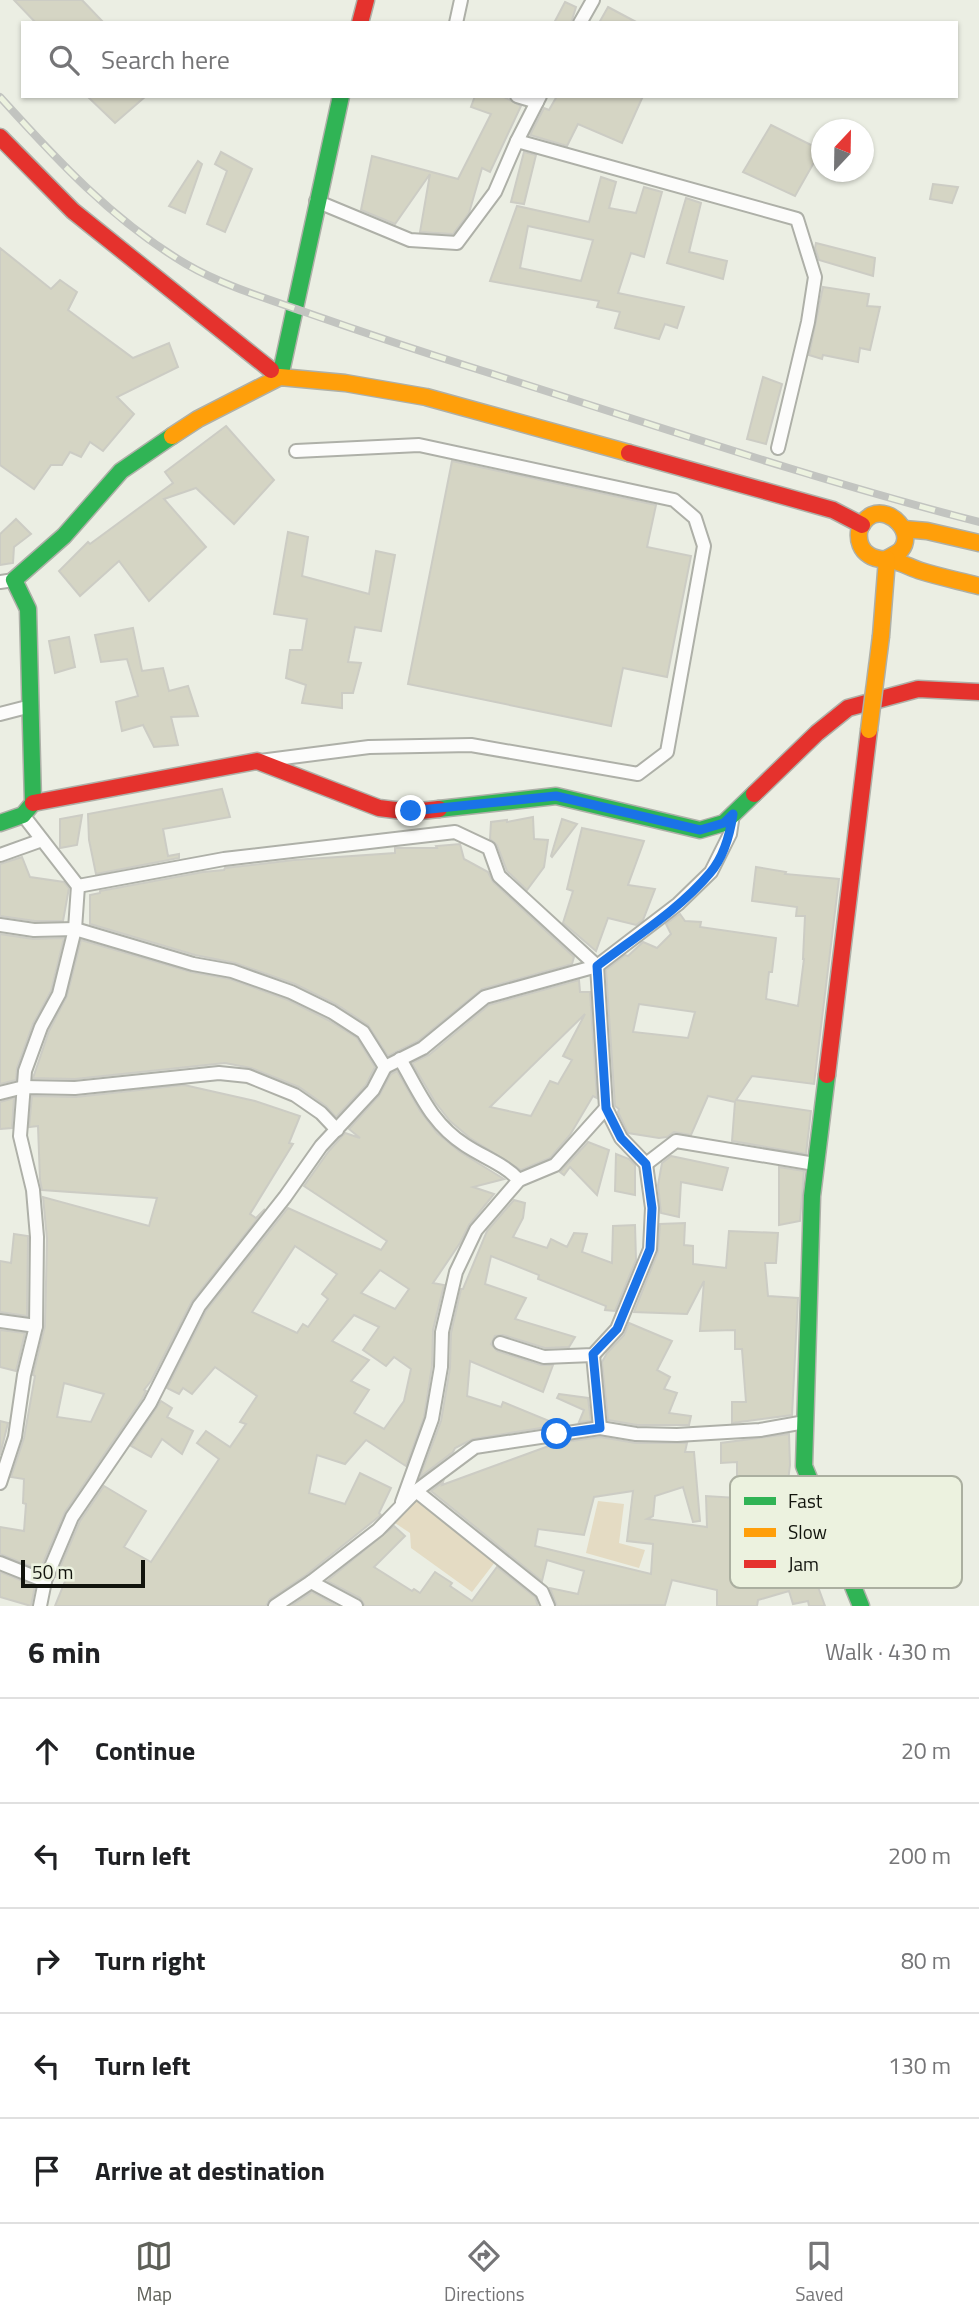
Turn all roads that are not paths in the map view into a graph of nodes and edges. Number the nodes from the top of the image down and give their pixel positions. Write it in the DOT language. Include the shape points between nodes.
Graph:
graph roads {
  1 [pos="366,0"];
  2 [pos="461,0"];
  3 [pos="593,0"];
  4 [pos="361,21"];
  5 [pos="456,21"];
  6 [pos="581,21"];
  7 [pos="340,98"];
  8 [pos="539,99"];
  9 [pos="0,137"];
  10 [pos="517,141"];
  11 [pos="316,201"];
  12 [pos="280,377"];
  13 [pos="778,448"];
  14 [pos="296,451"];
  15 [pos="862,525"];
  16 [pos="904,529"];
  17 [pos="979,542"];
  18 [pos="887,559"];
  19 [pos="7,581"];
  20 [pos="979,586"];
  21 [pos="975,691"];
  22 [pos="31,706"];
  23 [pos="0,714"];
  24 [pos="257,761"];
  25 [pos="28,809"];
  26 [pos="733,814"];
  27 [pos="0,823"];
  28 [pos="42,840"];
  29 [pos="0,855"];
  30 [pos="78,886"];
  31 [pos="0,925"];
  32 [pos="75,929"];
  33 [pos="597,966"];
  34 [pos="400,1059"];
  35 [pos="385,1067"];
  36 [pos="24,1087"];
  37 [pos="0,1093"];
  38 [pos="606,1108"];
  39 [pos="337,1130"];
  40 [pos="646,1164"];
  41 [pos="815,1164"];
  42 [pos="519,1180"];
  43 [pos="0,1321"];
  44 [pos="36,1326"];
  45 [pos="500,1343"];
  46 [pos="593,1354"];
  47 [pos="805,1422"];
  48 [pos="600,1428"];
  49 [pos="809,1476"];
  50 [pos="0,1483"];
  51 [pos="416,1491"];
  52 [pos="399,1509"];
  53 [pos="0,1563"];
  54 [pos="45,1581"];
  55 [pos="312,1582"];
  56 [pos="855,1588"];
  57 [pos="40,1606"];
  58 [pos="275,1606"];
  59 [pos="356,1606"];
  60 [pos="548,1606"];
  61 [pos="862,1606"];
  1 -- 4 [label="street"];
  2 -- 5 [label="street"];
  3 -- 6 [label="street"];
  7 -- 11 [label="street"];
  8 -- 10 [label="street"];
  9 -- 12 [label="street" via="73,211"];
  10 -- 11 [label="street" via="495,192 457,243 410,240"];
  10 -- 13 [label="street" via="797,219 815,277"];
  11 -- 12 [label="street"];
  12 -- 15 [label="street" via="426,397 833,510"];
  12 -- 19 [label="street" via="198,419 121,471 64,536"];
  14 -- 24 [label="street" via="419,445 674,500 695,518 704,546 667,752 638,774 471,746 369,747"];
  15 -- 16 [label="street" via="881,514 895,518"];
  15 -- 18 [label="street" via="859,540 866,554"];
  16 -- 17 [label="street"];
  16 -- 18 [label="street" via="904,545 895,557"];
  18 -- 20 [label="street"];
  18 -- 41 [label="street, bridge"];
  19 -- 22 [label="street" via="28,609"];
  21 -- 26 [label="street" via="918,688 848,708"];
  22 -- 23 [label="street"];
  22 -- 25 [label="street"];
  24 -- 25 [label="street"];
  24 -- 26 [label="street" via="379,808 411,811 556,796 700,830 724,823"];
  25 -- 27 [label="street"];
  25 -- 28 [label="street"];
  26 -- 33 [label="street" via="730,834 711,872 678,904"];
  28 -- 29 [label="street"];
  28 -- 30 [label="street"];
  30 -- 32 [label="street"];
  30 -- 33 [label="street" via="224,859 455,832 489,848 499,876"];
  31 -- 32 [label="street"];
  32 -- 35 [label="street" via="232,971 291,992 363,1032"];
  32 -- 36 [label="street" via="59,994 41,1027"];
  33 -- 34 [label="street" via="485,996 423,1048"];
  33 -- 38 [label="street"];
  34 -- 35 [label="street"];
  34 -- 42 [label="street" via="436,1121"];
  35 -- 39 [label="street" via="373,1090"];
  36 -- 37 [label="street"];
  36 -- 39 [label="street" via="75,1088 219,1073 248,1076 295,1095"];
  36 -- 44 [label="street" via="20,1136 34,1202"];
  38 -- 40 [label="street" via="621,1138"];
  38 -- 42 [label="street" via="555,1164"];
  39 -- 54 [label="street" via="199,1306 150,1404 72,1517"];
  40 -- 41 [label="street" via="676,1142"];
  40 -- 46 [label="street" via="652,1208 650,1249 617,1329"];
  41 -- 47 [label="street"];
  42 -- 52 [label="street" via="476,1230 456,1272 442,1332 434,1408"];
  43 -- 44 [label="street"];
  44 -- 50 [label="street" via="15,1437"];
  45 -- 46 [label="street" via="544,1357"];
  46 -- 48 [label="street"];
  47 -- 48 [label="street" via="760,1430 677,1434"];
  47 -- 49 [label="street" via="804,1465"];
  48 -- 51 [label="street" via="475,1447"];
  51 -- 52 [label="street"];
  51 -- 60 [label="street" via="542,1592"];
  52 -- 55 [label="street"];
  53 -- 54 [label="street"];
  54 -- 57 [label="street"];
  55 -- 58 [label="street"];
  55 -- 59 [label="street"];
  56 -- 61 [label="street"];
}
